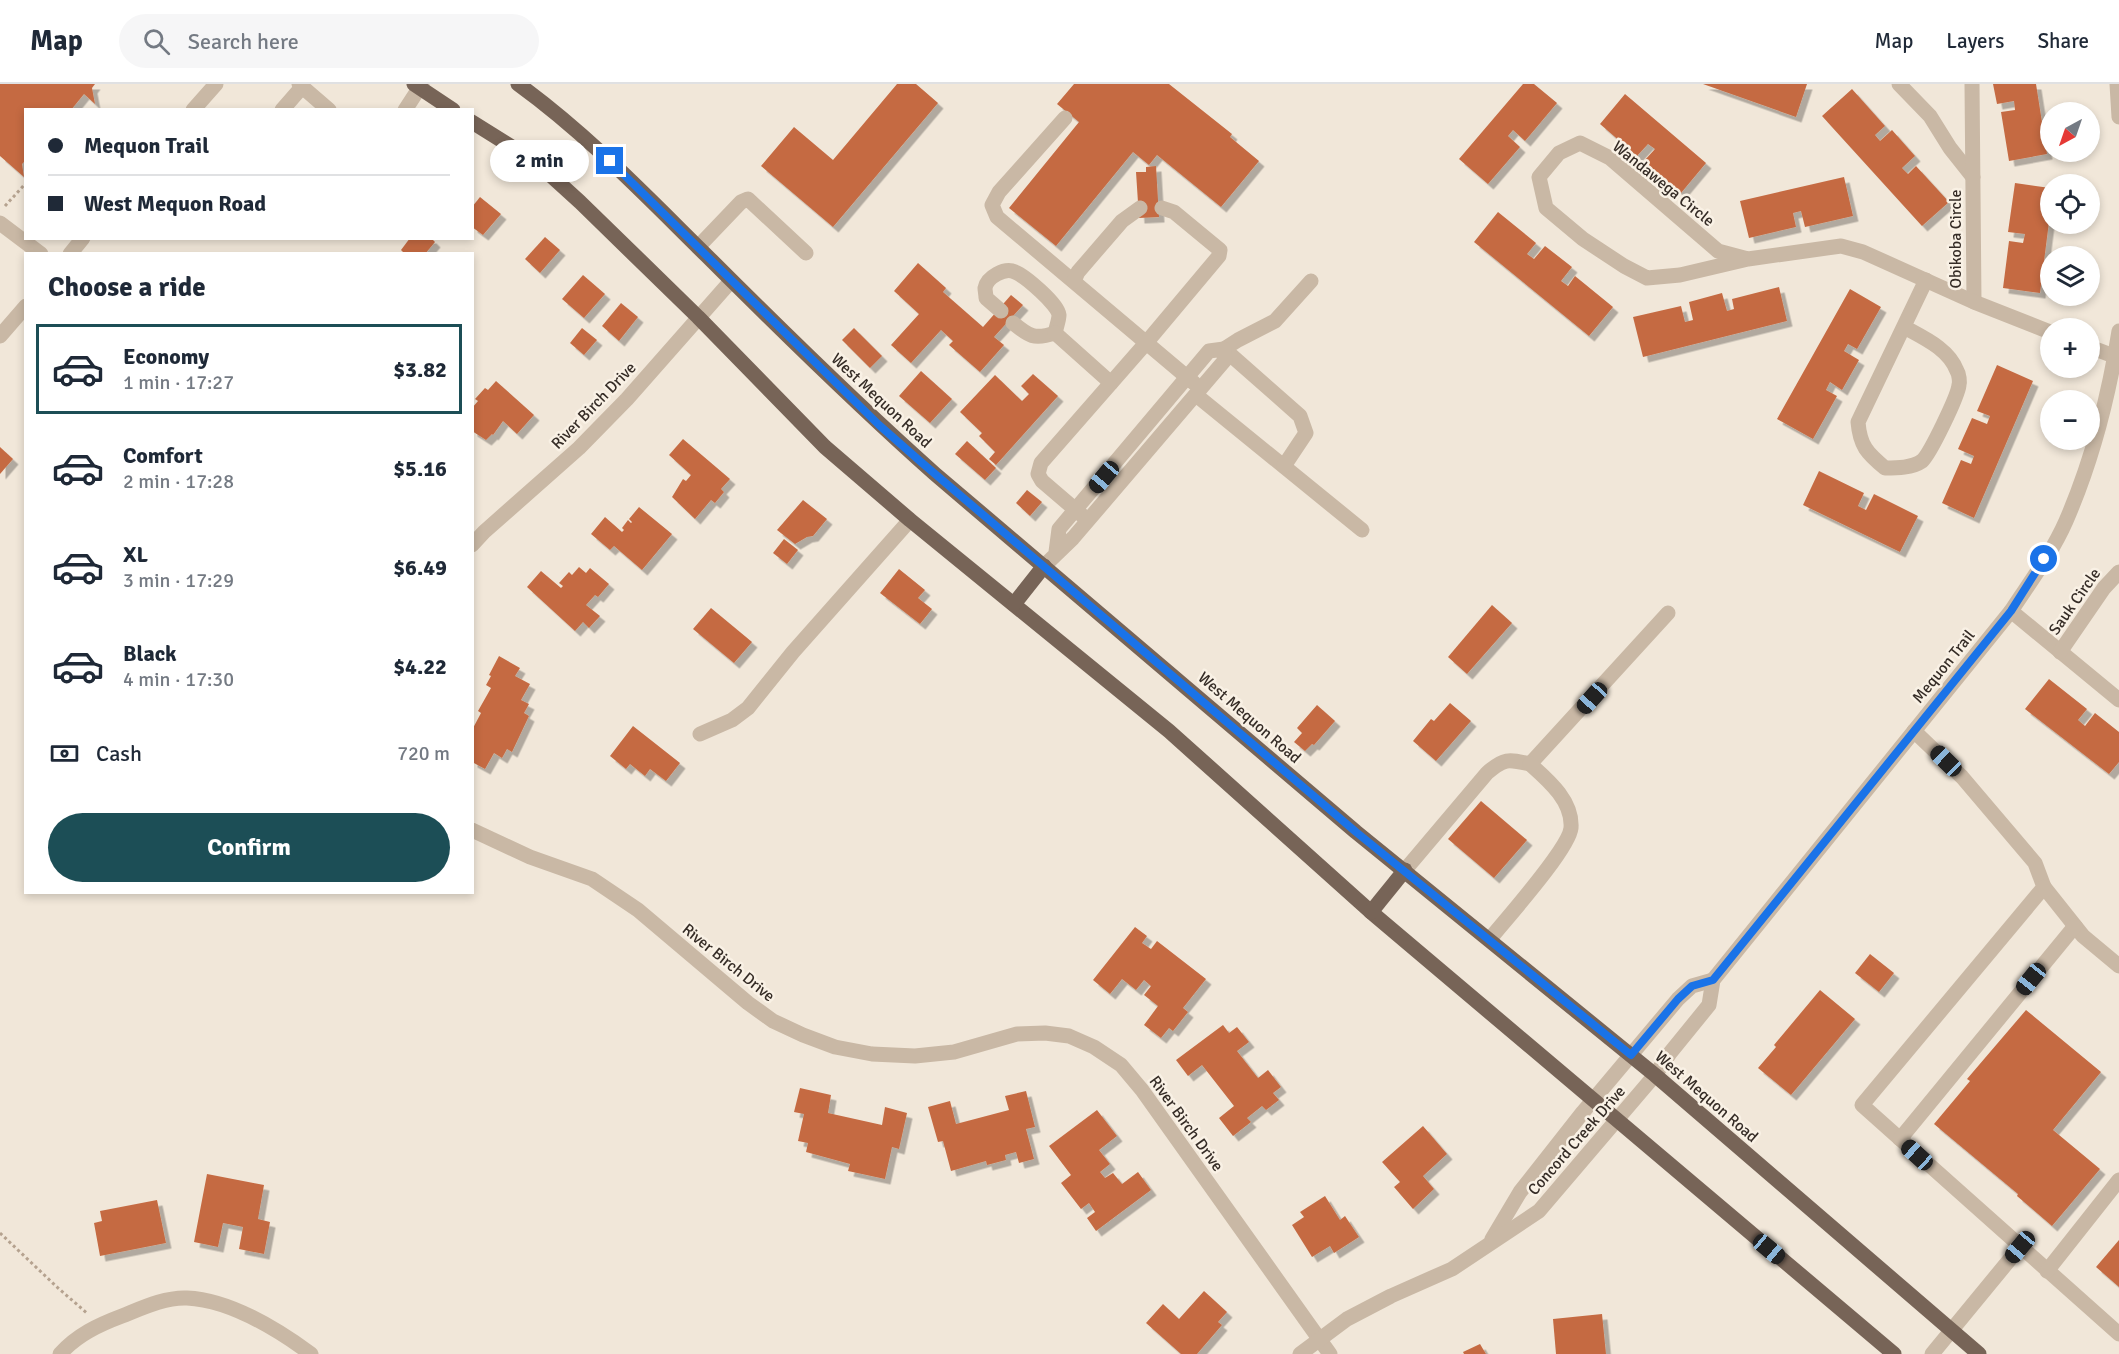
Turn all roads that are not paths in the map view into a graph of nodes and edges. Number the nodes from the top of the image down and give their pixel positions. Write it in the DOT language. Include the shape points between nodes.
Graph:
graph roads {
  1 [pos="216,84"];
  2 [pos="518,84"];
  3 [pos="1899,84"];
  4 [pos="1972,84"];
  5 [pos="2117,84"];
  6 [pos="301,85"];
  7 [pos="419,85"];
  8 [pos="195,108"];
  9 [pos="284,108"];
  10 [pos="327,108"];
  11 [pos="406,108"];
  12 [pos="450,108"];
  13 [pos="2119,117"];
  14 [pos="1065,118"];
  15 [pos="474,123"];
  16 [pos="1973,177"];
  17 [pos="1140,208"];
  18 [pos="1162,208"];
  19 [pos="0,223"];
  20 [pos="21,230"];
  21 [pos="29,240"];
  22 [pos="698,248"];
  23 [pos="39,252"];
  24 [pos="806,252"];
  25 [pos="1748,259"];
  26 [pos="1074,280"];
  27 [pos="1926,280"];
  28 [pos="731,281"];
  29 [pos="1311,281"];
  30 [pos="1974,302"];
  31 [pos="24,308"];
  32 [pos="1001,311"];
  33 [pos="698,317"];
  34 [pos="1013,323"];
  35 [pos="1904,327"];
  36 [pos="2040,328"];
  37 [pos="2119,331"];
  38 [pos="1055,333"];
  39 [pos="0,336"];
  40 [pos="1146,343"];
  41 [pos="1224,349"];
  42 [pos="2100,351"];
  43 [pos="2117,358"];
  44 [pos="1188,377"];
  45 [pos="1111,383"];
  46 [pos="1198,392"];
  47 [pos="1284,466"];
  48 [pos="1076,510"];
  49 [pos="910,520"];
  50 [pos="1088,520"];
  51 [pos="1362,530"];
  52 [pos="474,543"];
  53 [pos="1056,552"];
  54 [pos="1044,566"];
  55 [pos="2119,572"];
  56 [pos="1014,604"];
  57 [pos="2011,611"];
  58 [pos="1668,613"];
  59 [pos="2060,652"];
  60 [pos="2119,700"];
  61 [pos="1914,731"];
  62 [pos="700,734"];
  63 [pos="1530,764"];
  64 [pos="474,831"];
  65 [pos="1405,870"];
  66 [pos="2044,887"];
  67 [pos="1371,912"];
  68 [pos="2075,926"];
  69 [pos="1490,939"];
  70 [pos="2119,966"];
  71 [pos="1713,980"];
  72 [pos="1631,1055"];
  73 [pos="1655,1075"];
  74 [pos="1593,1100"];
  75 [pos="1617,1121"];
  76 [pos="1900,1139"];
  77 [pos="2119,1180"];
  78 [pos="1490,1242"];
  79 [pos="2020,1247"];
  80 [pos="2047,1271"];
  81 [pos="1952,1330"];
  82 [pos="2119,1334"];
  83 [pos="1320,1340"];
  84 [pos="60,1354"];
  85 [pos="311,1354"];
  86 [pos="1300,1354"];
  87 [pos="1330,1354"];
  88 [pos="1894,1354"];
  89 [pos="1932,1354"];
  90 [pos="1979,1354"];
  1 -- 8 [label="street"];
  2 -- 22 [label="main road, West Mequon Road" via="610,161"];
  3 -- 16 [label="street, Obikoba Circle" via="1930,116"];
  4 -- 16 [label="street, Obikoba Circle"];
  5 -- 13 [label="street"];
  6 -- 9 [label="street"];
  6 -- 10 [label="street"];
  7 -- 11 [label="street"];
  7 -- 12 [label="main road"];
  14 -- 26 [label="street" via="992,205 997,217"];
  15 -- 33 [label="main road" via="536,162"];
  16 -- 30 [label="street, Obikoba Circle"];
  17 -- 26 [label="street" via="1122,221"];
  18 -- 40 [label="street" via="1174,212 1220,250"];
  19 -- 20 [label="street"];
  21 -- 23 [label="street"];
  22 -- 24 [label="street" via="748,199"];
  22 -- 28 [label="main road, West Mequon Road"];
  25 -- 25 [label="street, Wandawega Circle" via="1718,251 1610,159 1580,143 1559,153 1539,177 1546,208 1583,239 1647,278 1680,275"];
  25 -- 27 [label="street, Wandawega Circle" via="1841,246"];
  26 -- 40 [label="street"];
  27 -- 30 [label="street, Wandawega Circle"];
  27 -- 35 [label="street"];
  28 -- 33 [label="street, River Birch Drive"];
  28 -- 54 [label="main road, West Mequon Road" via="879,425"];
  29 -- 41 [label="street" via="1275,321"];
  30 -- 36 [label="street, Wandawega Circle"];
  31 -- 39 [label="street"];
  32 -- 38 [label="street" via="986,298 985,286 1004,270 1015,271 1056,306 1059,314"];
  33 -- 49 [label="main road" via="825,447"];
  33 -- 52 [label="street, River Birch Drive" via="579,448"];
  34 -- 38 [label="street" via="1027,334 1041,338"];
  35 -- 35 [label="street" via="1858,422 1859,438 1885,468 1922,460 1934,443 1959,386 1958,372 1947,355"];
  37 -- 43 [label="street, Mequon Trail"];
  38 -- 45 [label="street"];
  40 -- 44 [label="street"];
  40 -- 45 [label="street"];
  41 -- 44 [label="street" via="1209,351"];
  41 -- 46 [label="street" via="1225,360"];
  41 -- 47 [label="street" via="1300,416 1306,433"];
  42 -- 43 [label="street"];
  43 -- 57 [label="street, Mequon Trail" via="2086,467 2065,522"];
  44 -- 46 [label="street"];
  44 -- 48 [label="street"];
  45 -- 48 [label="street" via="1041,463 1038,474 1042,481"];
  46 -- 47 [label="street"];
  46 -- 50 [label="street"];
  47 -- 51 [label="street"];
  48 -- 50 [label="street"];
  48 -- 53 [label="street" via="1059,529"];
  49 -- 56 [label="main road"];
  49 -- 62 [label="street" via="748,708"];
  50 -- 53 [label="street"];
  53 -- 54 [label="street"];
  54 -- 56 [label="main road"];
  54 -- 65 [label="main road, West Mequon Road"];
  55 -- 59 [label="street, Sauk Circle"];
  56 -- 67 [label="main road" via="1169,730"];
  57 -- 59 [label="street, Sauk Circle"];
  57 -- 61 [label="street, Mequon Trail"];
  58 -- 63 [label="street"];
  59 -- 60 [label="street, Sauk Circle"];
  61 -- 66 [label="street" via="1962,777 2035,863"];
  61 -- 71 [label="street, Mequon Trail"];
  63 -- 65 [label="street" via="1499,762"];
  63 -- 69 [label="street" via="1558,790 1571,828 1561,851"];
  64 -- 83 [label="street, River Birch Drive" via="530,858 592,879 638,910 773,1021 835,1047 915,1056 954,1052 1017,1034 1045,1033 1069,1036 1094,1047 1121,1065 1142,1090"];
  65 -- 67 [label="main road"];
  65 -- 69 [label="main road, West Mequon Road"];
  66 -- 68 [label="street"];
  66 -- 76 [label="street" via="1862,1105"];
  67 -- 74 [label="main road"];
  68 -- 70 [label="street"];
  68 -- 76 [label="street"];
  69 -- 72 [label="main road, West Mequon Road"];
  71 -- 72 [label="street, Mequon Trail" via="1692,986"];
  71 -- 73 [label="street, Mequon Trail" via="1709,1005"];
  72 -- 73 [label="main road, West Mequon Road"];
  72 -- 74 [label="street, Concord Creek Drive"];
  73 -- 75 [label="street, Concord Creek Drive"];
  73 -- 81 [label="main road, West Mequon Road"];
  74 -- 75 [label="main road"];
  74 -- 78 [label="street, Concord Creek Drive" via="1520,1192"];
  75 -- 78 [label="street, Concord Creek Drive" via="1539,1211"];
  75 -- 88 [label="main road"];
  76 -- 79 [label="street"];
  77 -- 80 [label="street"];
  78 -- 83 [label="street, Concord Creek Drive" via="1452,1269 1347,1319"];
  79 -- 80 [label="street"];
  79 -- 81 [label="street"];
  80 -- 82 [label="street"];
  81 -- 89 [label="street"];
  81 -- 90 [label="main road, West Mequon Road"];
  83 -- 86 [label="street, Concord Creek Drive"];
  83 -- 87 [label="street, River Birch Drive"];
  84 -- 85 [label="street" via="72,1341 101,1324 154,1303 187,1298 227,1307 266,1324"];
}
